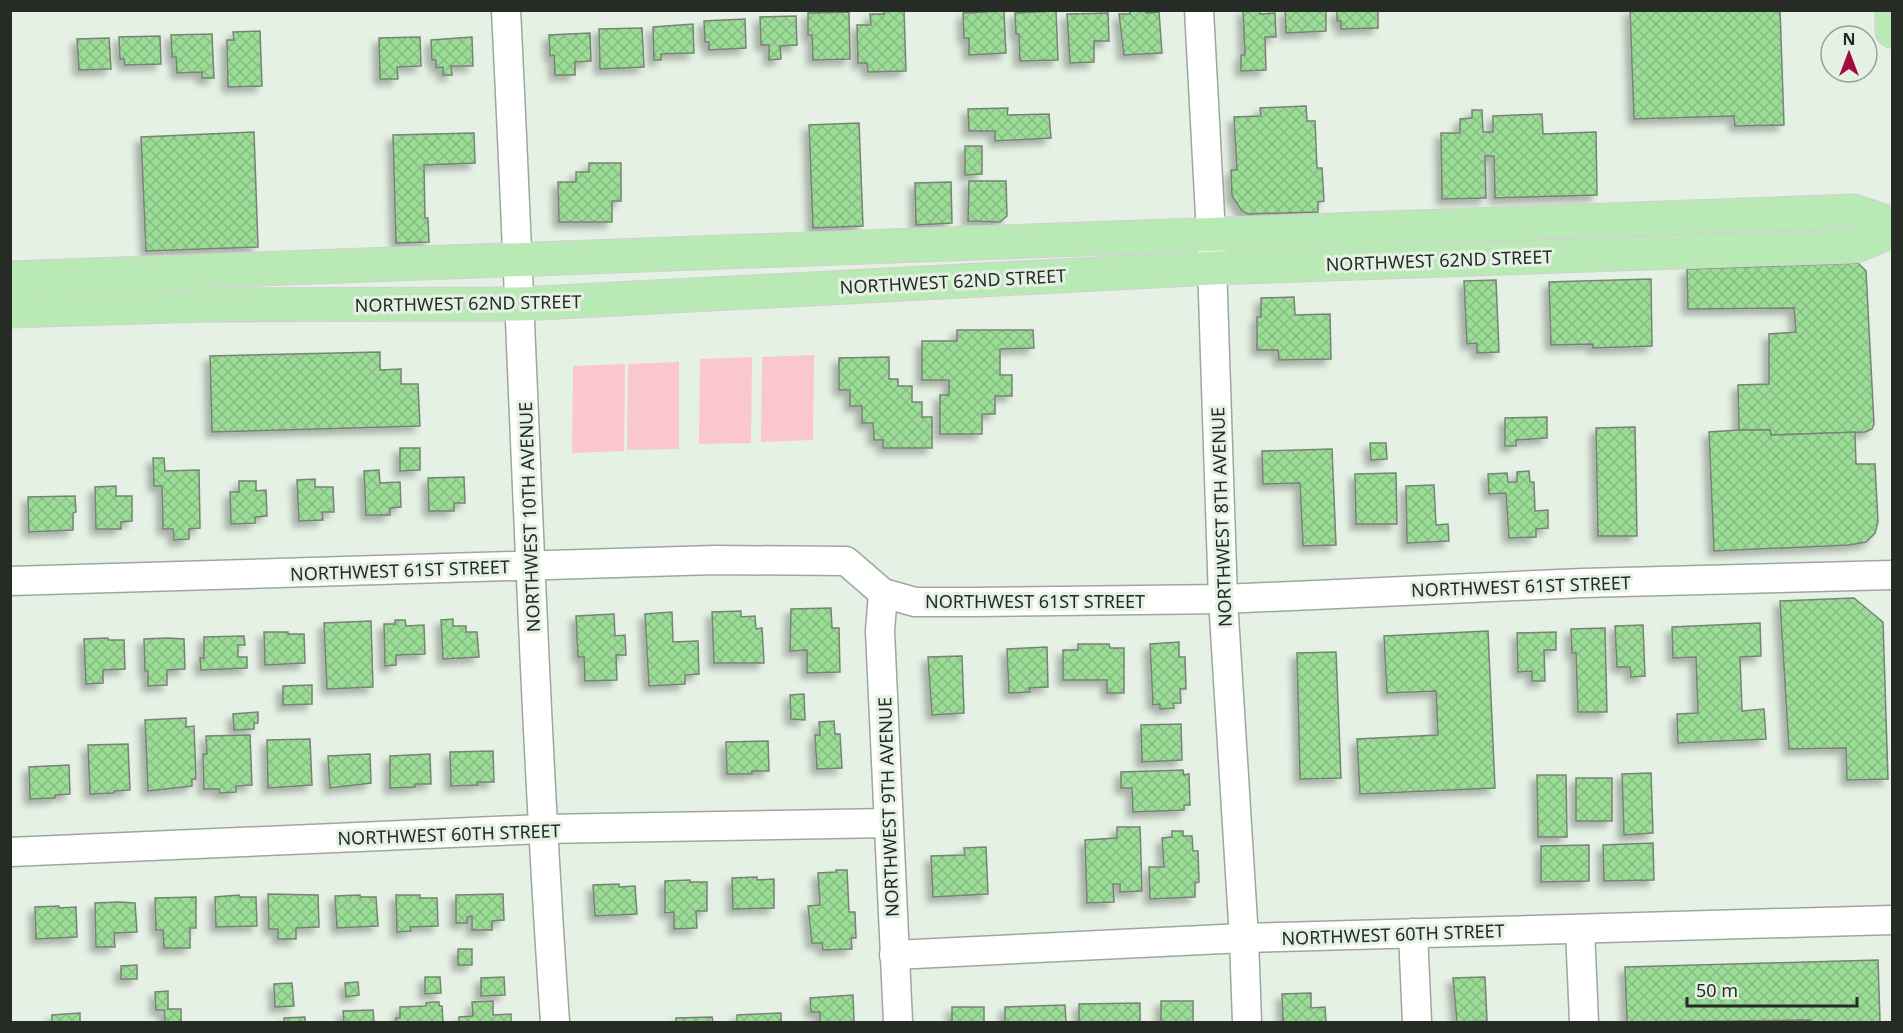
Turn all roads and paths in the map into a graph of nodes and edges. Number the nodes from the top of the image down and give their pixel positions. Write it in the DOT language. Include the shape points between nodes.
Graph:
graph roads {
  1 [pos="506,10"];
  2 [pos="1199,10"];
  3 [pos="1892,10"];
  4 [pos="1893,31"];
  5 [pos="1893,224"];
  6 [pos="1893,231"];
  7 [pos="1211,234"];
  8 [pos="519,261"];
  9 [pos="1212,268"];
  10 [pos="10,278"];
  11 [pos="520,304"];
  12 [pos="10,312"];
  13 [pos="531,566"];
  14 [pos="1893,575"];
  15 [pos="10,581"];
  16 [pos="884,592"];
  17 [pos="1223,599"];
  18 [pos="888,823"];
  19 [pos="542,829"];
  20 [pos="10,852"];
  21 [pos="1893,920"];
  22 [pos="1580,928"];
  23 [pos="1413,933"];
  24 [pos="1244,938"];
  25 [pos="894,955"];
  26 [pos="555,1023"];
  27 [pos="898,1023"];
  28 [pos="1247,1023"];
  29 [pos="1417,1023"];
  30 [pos="1584,1023"];
  1 -- 8 [label="street, NORTHWEST 10TH AVENUE"];
  2 -- 7 [label="street, NORTHWEST 8TH AVENUE"];
  3 -- 4 [label="main road"];
  5 -- 7 [label="main road, NORTHWEST 62ND STREET" via="1854,211"];
  6 -- 9 [label="main road, NORTHWEST 62ND STREET" via="1856,246"];
  7 -- 8 [label="main road, NORTHWEST 62ND STREET"];
  7 -- 9 [label="street, NORTHWEST 8TH AVENUE"];
  8 -- 10 [label="main road, NORTHWEST 62ND STREET"];
  8 -- 11 [label="street, NORTHWEST 10TH AVENUE"];
  9 -- 11 [label="main road, NORTHWEST 62ND STREET"];
  9 -- 17 [label="street, NORTHWEST 8TH AVENUE"];
  11 -- 12 [label="main road, NORTHWEST 62ND STREET" via="204,305"];
  11 -- 13 [label="street, NORTHWEST 10TH AVENUE"];
  13 -- 15 [label="street, NORTHWEST 61ST STREET"];
  13 -- 16 [label="street, NORTHWEST 61ST STREET" via="714,560 846,561"];
  13 -- 19 [label="street, NORTHWEST 10TH AVENUE"];
  14 -- 17 [label="street, NORTHWEST 61ST STREET" via="1584,583"];
  16 -- 17 [label="street, NORTHWEST 61ST STREET" via="915,602"];
  16 -- 18 [label="street, NORTHWEST 9TH AVENUE" via="880,631"];
  17 -- 24 [label="street, NORTHWEST 8TH AVENUE"];
  18 -- 19 [label="street, NORTHWEST 60TH STREET"];
  18 -- 25 [label="street, NORTHWEST 9TH AVENUE"];
  19 -- 20 [label="street, NORTHWEST 60TH STREET"];
  19 -- 26 [label="street, NORTHWEST 10TH AVENUE"];
  21 -- 22 [label="street, NORTHWEST 60TH STREET"];
  22 -- 23 [label="street, NORTHWEST 60TH STREET"];
  22 -- 30 [label="street"];
  23 -- 24 [label="street, NORTHWEST 60TH STREET"];
  23 -- 29 [label="street"];
  24 -- 25 [label="street, NORTHWEST 60TH STREET"];
  24 -- 28 [label="street, NORTHWEST 8TH AVENUE"];
  25 -- 27 [label="street, NORTHWEST 9TH AVENUE"];
}
